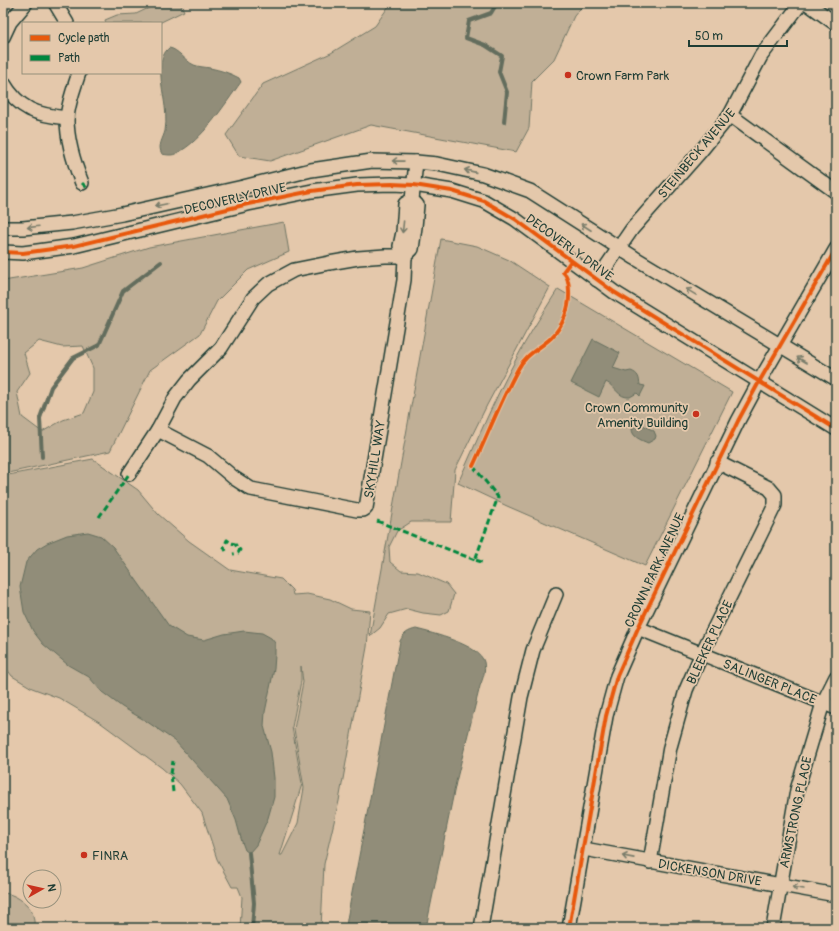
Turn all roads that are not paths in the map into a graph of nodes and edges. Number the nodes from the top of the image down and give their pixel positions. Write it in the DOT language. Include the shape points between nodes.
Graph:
graph roads {
  1 [pos="26,3"];
  2 [pos="55,3"];
  3 [pos="801,3"];
  4 [pos="807,3"];
  5 [pos="66,22"];
  6 [pos="836,24"];
  7 [pos="3,37"];
  8 [pos="79,74"];
  9 [pos="3,82"];
  10 [pos="730,115"];
  11 [pos="67,118"];
  12 [pos="416,162"];
  13 [pos="82,183"];
  14 [pos="414,185"];
  15 [pos="836,192"];
  16 [pos="122,214"];
  17 [pos="3,228"];
  18 [pos="127,233"];
  19 [pos="619,248"];
  20 [pos="836,249"];
  21 [pos="3,252"];
  22 [pos="405,256"];
  23 [pos="597,280"];
  24 [pos="779,346"];
  25 [pos="836,379"];
  26 [pos="759,382"];
  27 [pos="836,429"];
  28 [pos="158,430"];
  29 [pos="717,462"];
  30 [pos="129,474"];
  31 [pos="556,594"];
  32 [pos="638,628"];
  33 [pos="702,654"];
  34 [pos="836,677"];
  35 [pos="823,703"];
  36 [pos="836,708"];
  37 [pos="584,849"];
  38 [pos="650,862"];
  39 [pos="780,884"];
  40 [pos="836,894"];
  41 [pos="481,928"];
  42 [pos="570,928"];
  43 [pos="773,928"];
  1 -- 7 [label="street" via="10,22"];
  2 -- 5 [label="street"];
  3 -- 10 [label="street, STEINBECK AVENUE" via="761,56"];
  4 -- 6 [label="street"];
  8 -- 11 [label="street" via="70,98"];
  9 -- 11 [label="street" via="8,92 31,112"];
  10 -- 15 [label="street"];
  10 -- 19 [label="street, STEINBECK AVENUE" via="632,229"];
  11 -- 13 [label="street" via="69,142"];
  12 -- 14 [label="street, SKYHILL WAY"];
  12 -- 16 [label="street, DECOVERLY DRIVE, one-way" via="372,161 311,170"];
  19 -- 12 [label="street, DECOVERLY DRIVE, one-way" via="530,191 483,174"];
  14 -- 18 [label="street, DECOVERLY DRIVE" via="357,185 312,191"];
  14 -- 22 [label="street, SKYHILL WAY" via="412,200 417,206 415,227 412,249"];
  14 -- 23 [label="street, DECOVERLY DRIVE" via="452,191 484,202 515,219"];
  16 -- 17 [label="street, DECOVERLY DRIVE, one-way" via="30,228"];
  16 -- 18 [label="street"];
  18 -- 21 [label="street, DECOVERLY DRIVE" via="74,246 23,253"];
  19 -- 23 [label="street, STEINBECK AVENUE"];
  24 -- 19 [label="street, DECOVERLY DRIVE, one-way"];
  20 -- 24 [label="street, CROWN PARK AVENUE"];
  22 -- 28 [label="street" via="358,258 294,270 268,284 253,298 221,348 188,380"];
  22 -- 28 [label="street, SKYHILL WAY" via="404,280 367,505 363,510 251,489 208,456"];
  23 -- 26 [label="street, DECOVERLY DRIVE"];
  25 -- 24 [label="street, DECOVERLY DRIVE, one-way"];
  24 -- 26 [label="street, CROWN PARK AVENUE"];
  26 -- 27 [label="street, DECOVERLY DRIVE"];
  26 -- 29 [label="street, CROWN PARK AVENUE"];
  28 -- 30 [label="street"];
  29 -- 32 [label="street, CROWN PARK AVENUE"];
  29 -- 33 [label="street, BLEEKER PLACE" via="769,488 776,499"];
  31 -- 41 [label="street" via="533,650 521,697"];
  32 -- 33 [label="street, SALINGER PLACE"];
  32 -- 37 [label="street, CROWN PARK AVENUE" via="617,676 606,716"];
  33 -- 35 [label="street, SALINGER PLACE"];
  33 -- 38 [label="street, BLEEKER PLACE" via="686,690 670,748"];
  34 -- 35 [label="street, ARMSTRONG PLACE"];
  35 -- 36 [label="street, SALINGER PLACE"];
  35 -- 39 [label="street, ARMSTRONG PLACE" via="797,790"];
  38 -- 37 [label="street, DICKENSON DRIVE, one-way"];
  37 -- 42 [label="street, CROWN PARK AVENUE"];
  38 -- 39 [label="street, DICKENSON DRIVE"];
  40 -- 39 [label="street, DICKENSON DRIVE, one-way"];
  39 -- 43 [label="street, ARMSTRONG PLACE"];
}
